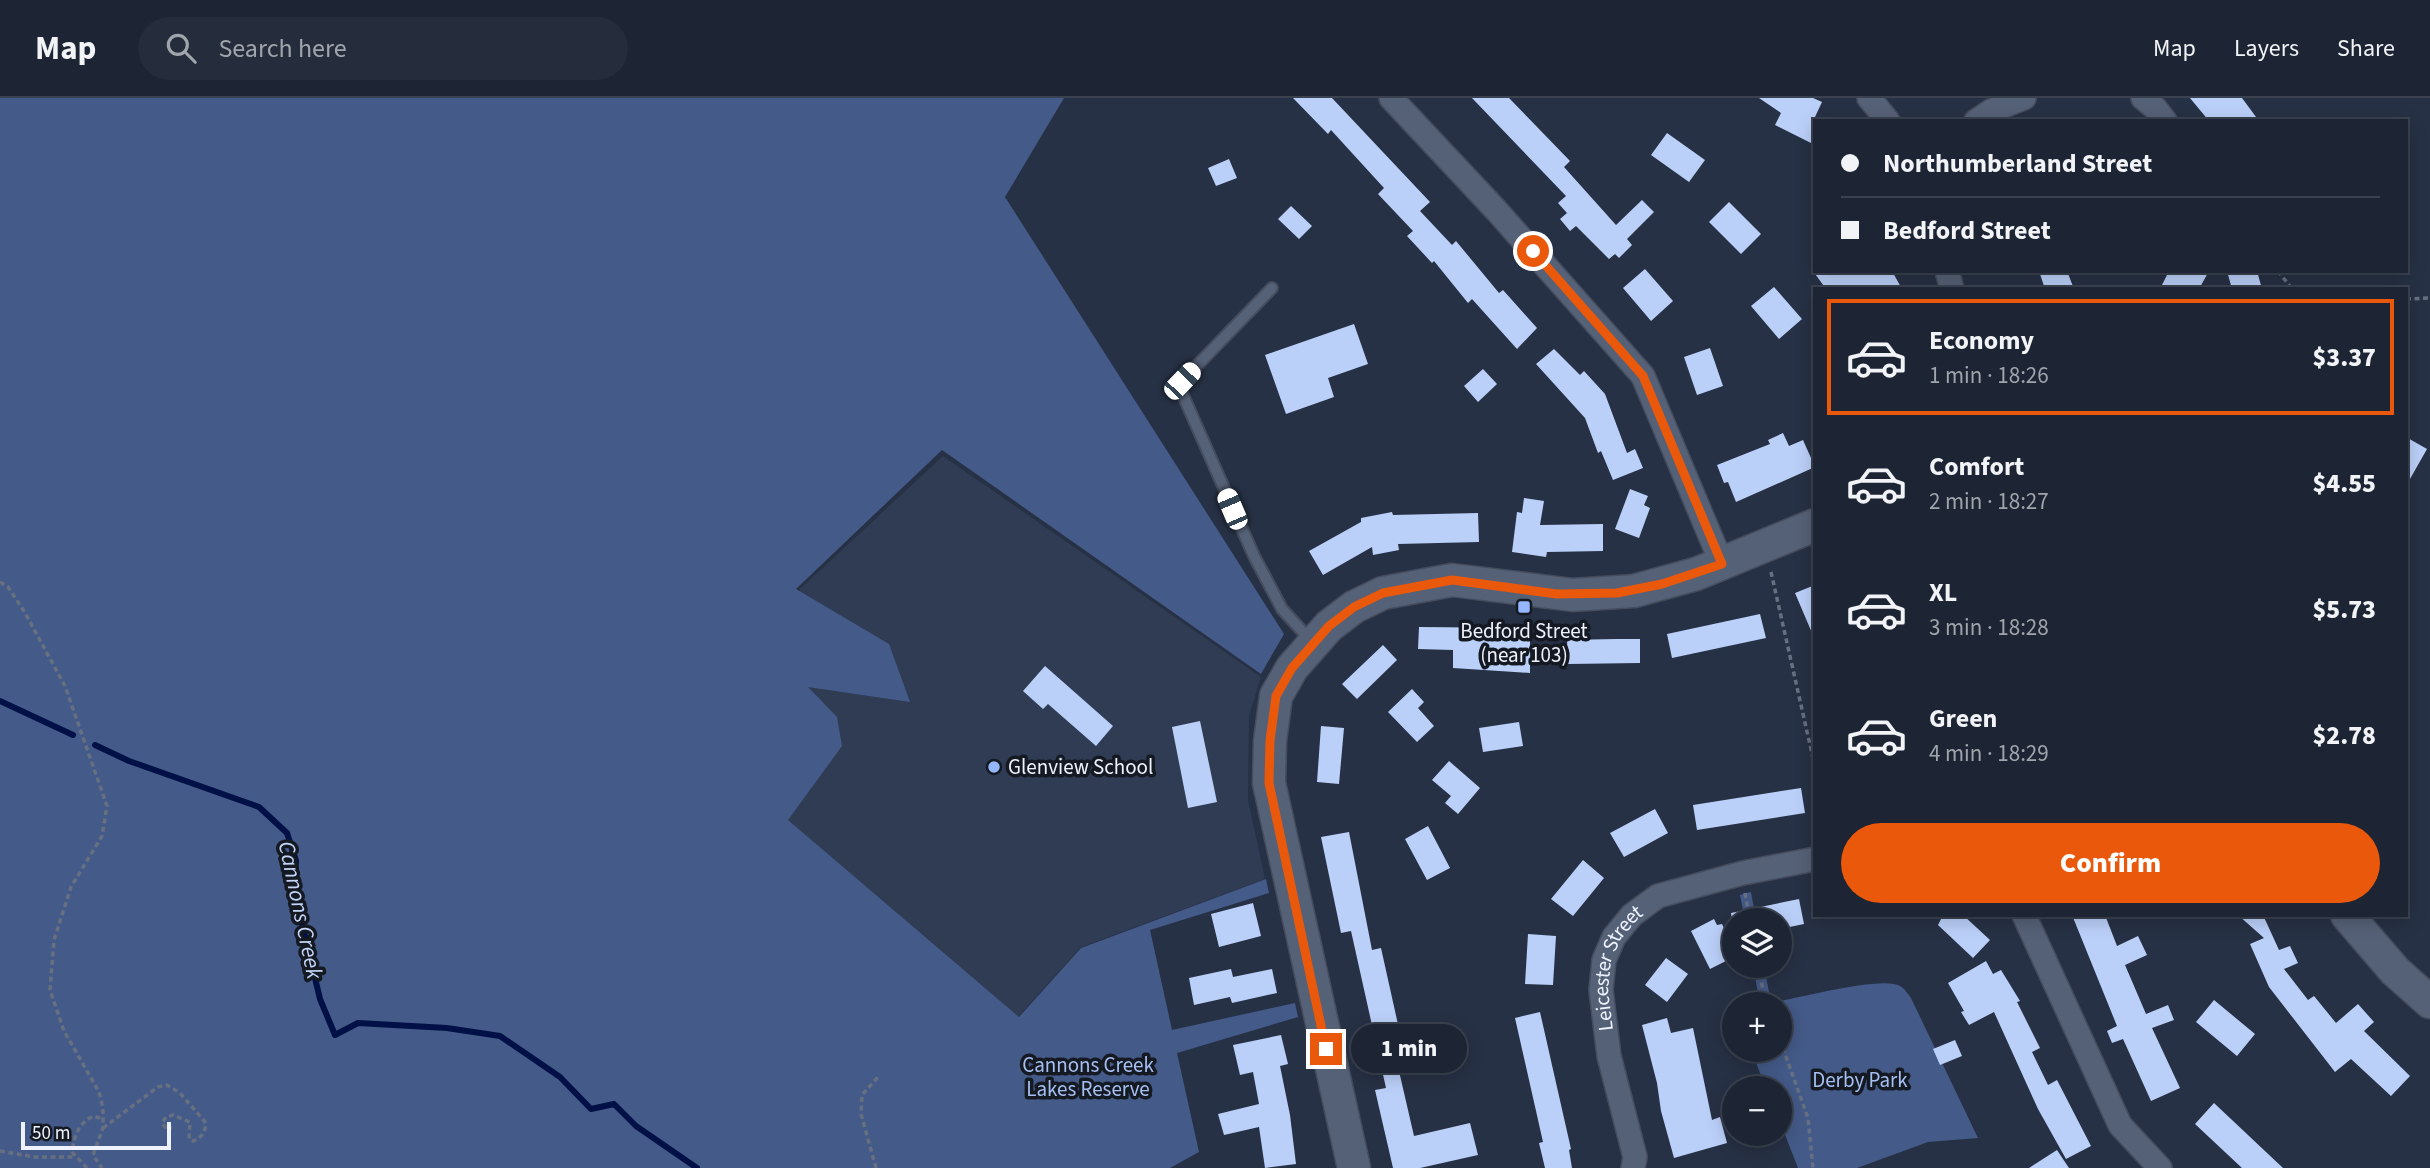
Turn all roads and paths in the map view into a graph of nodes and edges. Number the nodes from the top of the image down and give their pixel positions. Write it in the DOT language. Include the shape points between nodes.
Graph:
graph roads {
  1 [pos="1391,98"];
  2 [pos="1869,98"];
  3 [pos="2024,98"];
  4 [pos="2143,98"];
  5 [pos="1886,119"];
  6 [pos="1979,119"];
  7 [pos="2163,119"];
  8 [pos="2280,273"];
  9 [pos="2290,287"];
  10 [pos="1272,288"];
  11 [pos="2430,298"];
  12 [pos="2408,299"];
  13 [pos="1813,526"];
  14 [pos="1765,546"];
  15 [pos="1722,564"];
  16 [pos="0,582"];
  17 [pos="1313,643"];
  18 [pos="1813,758"];
  19 [pos="1813,859"];
  20 [pos="1741,873"];
  21 [pos="1748,908"];
  22 [pos="2025,917"];
  23 [pos="2349,917"];
  24 [pos="2430,1002"];
  25 [pos="1788,1062"];
  26 [pos="878,1077"];
  27 [pos="103,1119"];
  28 [pos="103,1128"];
  29 [pos="172,1128"];
  30 [pos="0,1151"];
  31 [pos="76,1157"];
  32 [pos="87,1168"];
  33 [pos="102,1168"];
  34 [pos="876,1168"];
  35 [pos="1354,1168"];
  36 [pos="1633,1168"];
  37 [pos="1813,1168"];
  38 [pos="2160,1168"];
  1 -- 15 [label="street" via="1643,376"];
  2 -- 5 [label="street"];
  3 -- 6 [label="street"];
  4 -- 7 [label="street"];
  8 -- 9 [label="path"];
  10 -- 17 [label="lane" via="1182,381 1182,393 1248,544 1282,609"];
  11 -- 12 [label="path"];
  13 -- 14 [label="street"];
  14 -- 15 [label="street"];
  14 -- 18 [label="path"];
  15 -- 17 [label="street" via="1617,593 1565,595 1452,580 1383,593 1354,607"];
  16 -- 27 [label="path" via="24,611 59,676 107,806 102,836 72,887 54,940 50,990 64,1031 99,1092"];
  17 -- 35 [label="street" via="1276,696 1269,783"];
  19 -- 20 [label="street, Leicester Street"];
  20 -- 21 [label="path"];
  20 -- 36 [label="street, Leicester Street" via="1658,896 1632,915 1614,937 1604,960 1601,990 1609,1056"];
  22 -- 38 [label="street" via="2120,1125"];
  23 -- 24 [label="street" via="2395,971"];
  25 -- 37 [label="path" via="1808,1118"];
  26 -- 34 [label="path" via="862,1095 861,1114"];
  27 -- 28 [label="path"];
  27 -- 31 [label="path" via="93,1116 82,1122 72,1152"];
  28 -- 29 [label="path" via="167,1085 206,1123 205,1132 193,1141 189,1139 190,1122 166,1117 162,1123"];
  28 -- 33 [label="path" via="93,1155"];
  30 -- 31 [label="path"];
  31 -- 32 [label="path"];
}
